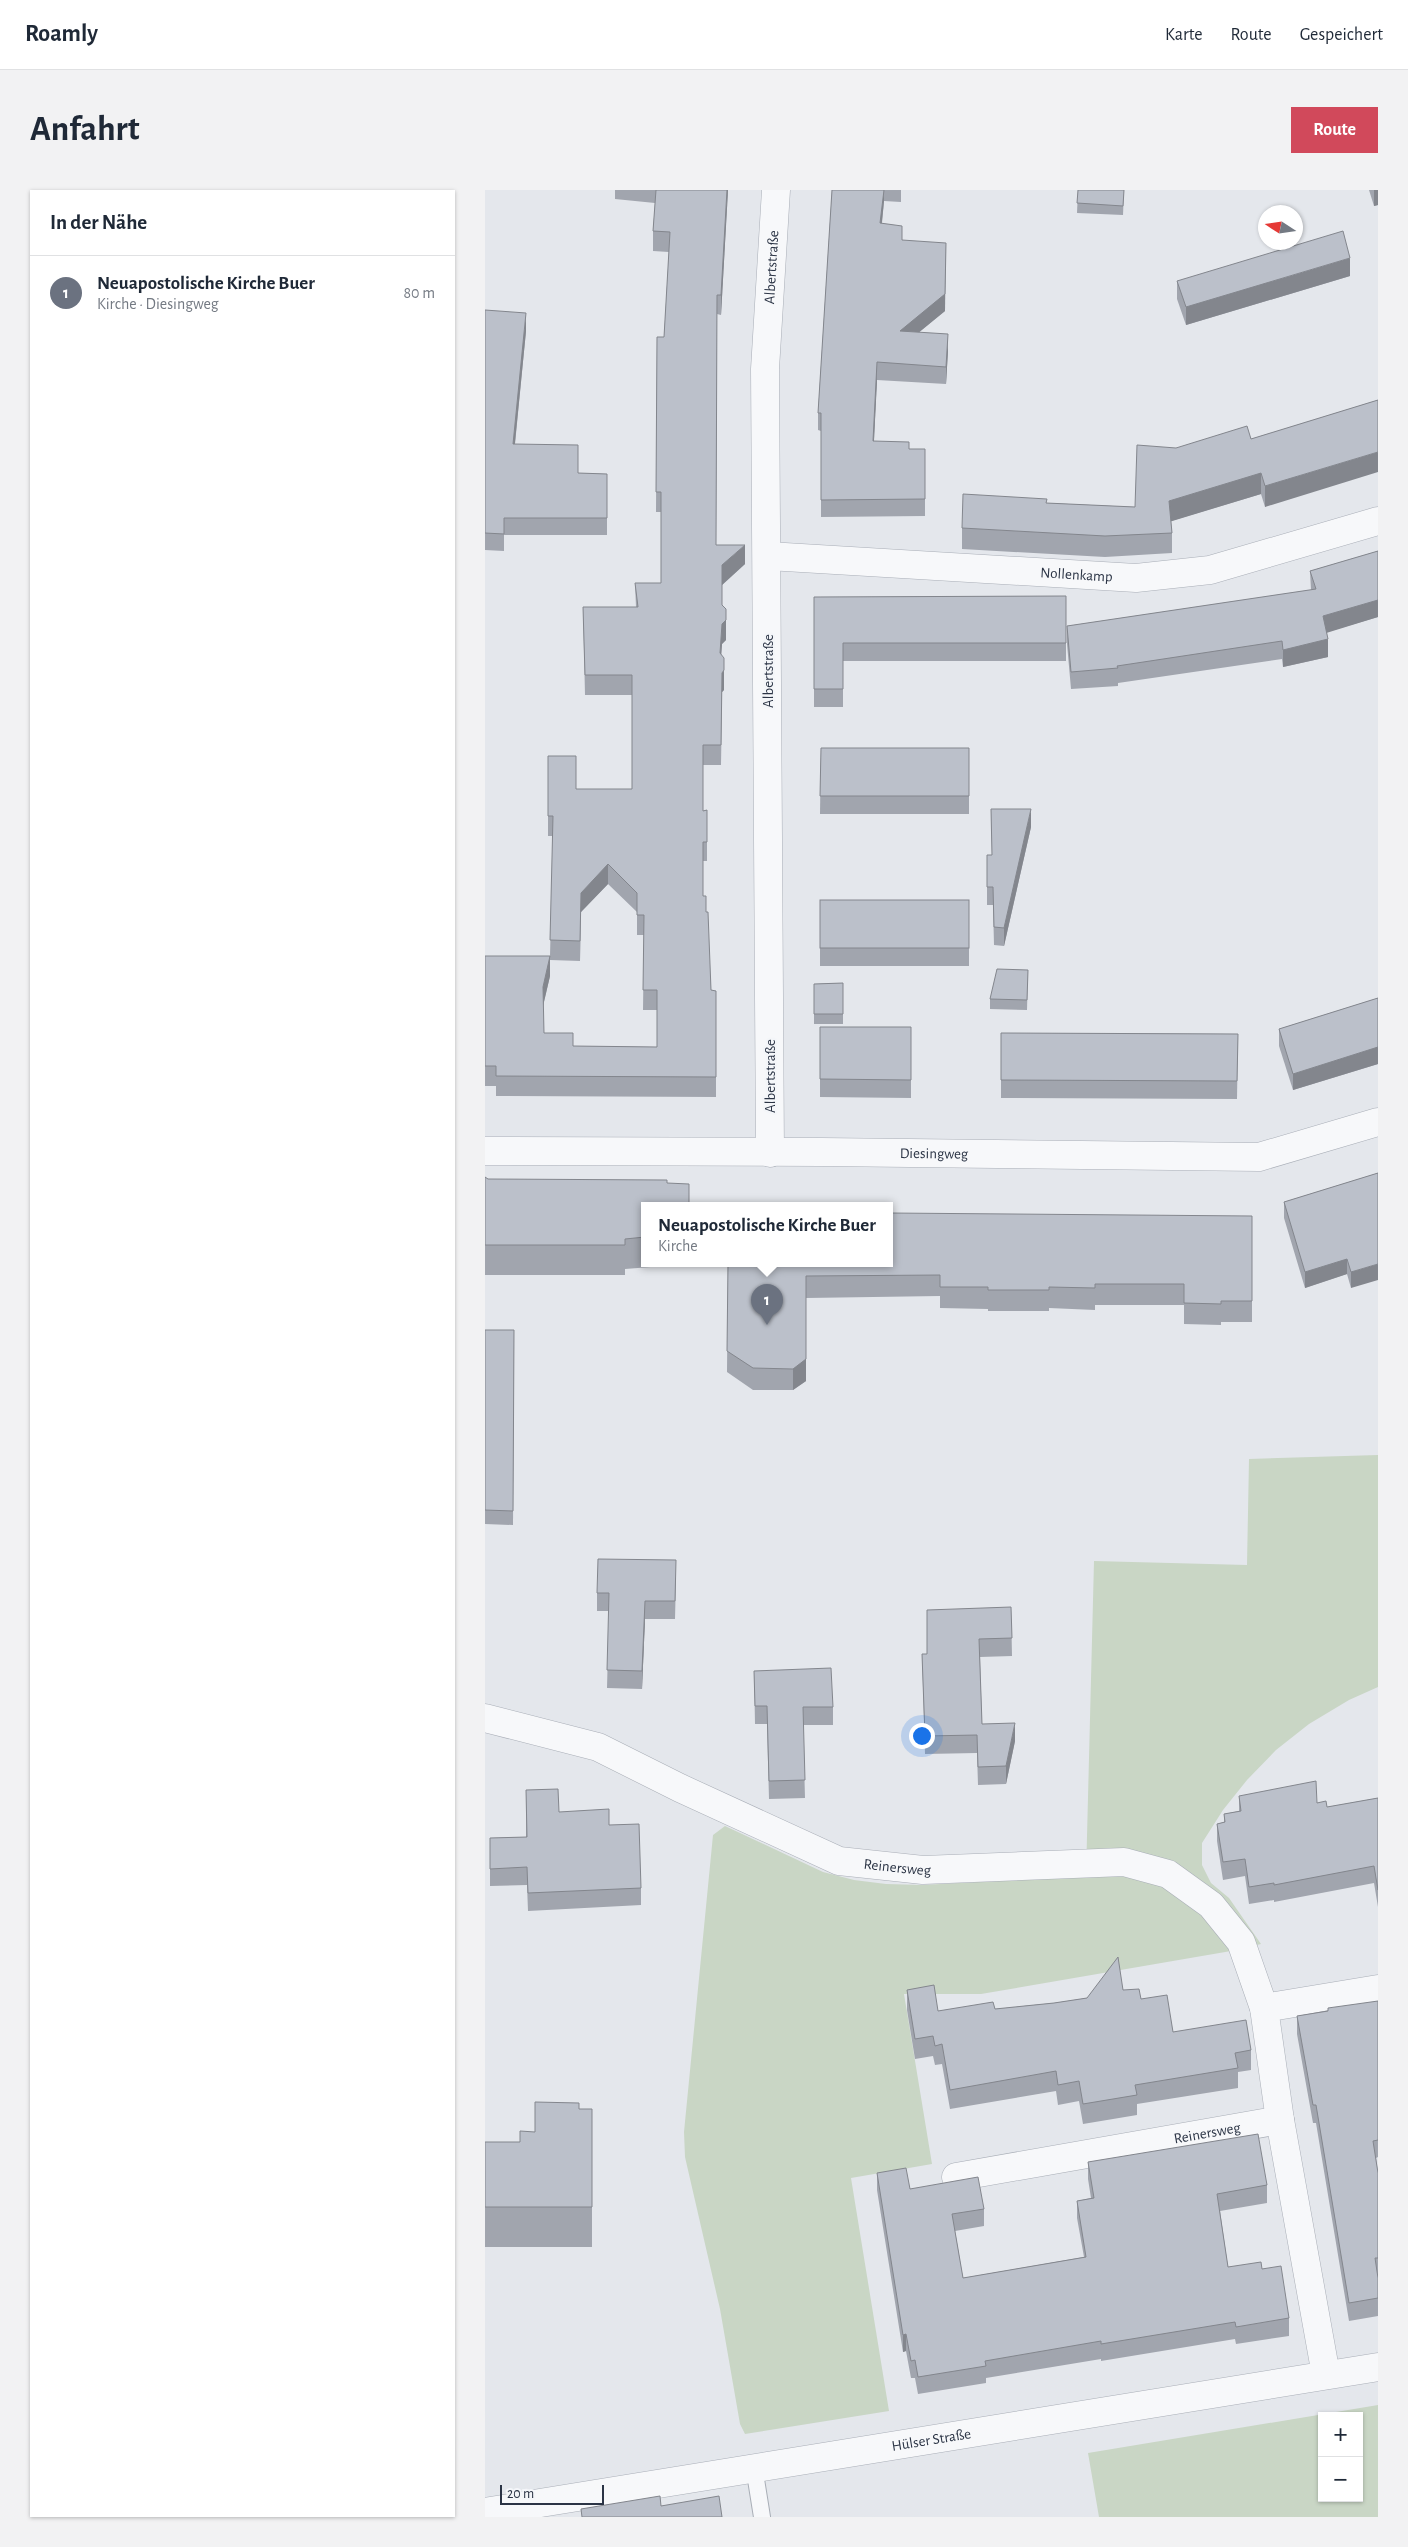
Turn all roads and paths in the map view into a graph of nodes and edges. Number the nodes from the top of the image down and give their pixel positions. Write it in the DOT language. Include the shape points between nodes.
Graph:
graph roads {
  1 [pos="776,190"];
  2 [pos="1378,520"];
  3 [pos="768,556"];
  4 [pos="1378,1122"];
  5 [pos="485,1151"];
  6 [pos="770,1153"];
  7 [pos="485,1718"];
  8 [pos="1378,1989"];
  9 [pos="1264,2008"];
  10 [pos="1280,2120"];
  11 [pos="955,2177"];
  12 [pos="1378,2367"];
  13 [pos="1326,2375"];
  14 [pos="755,2467"];
  15 [pos="485,2512"];
  16 [pos="762,2517"];
  1 -- 3 [label="street, Albertstraße" via="765,369"];
  2 -- 3 [label="street, Nollenkamp" via="1210,570 1136,578"];
  3 -- 6 [label="street, Albertstraße"];
  4 -- 6 [label="street, Diesingweg" via="1259,1157"];
  5 -- 6 [label="street, Diesingweg"];
  7 -- 9 [label="street, Reinersweg" via="598,1747 839,1861 923,1870 1124,1862 1168,1874 1211,1905 1241,1942"];
  8 -- 9 [label="street"];
  9 -- 10 [label="street, Reinersweg"];
  10 -- 11 [label="street, Reinersweg"];
  10 -- 13 [label="street, Reinersweg"];
  12 -- 13 [label="street, Hülser Straße"];
  13 -- 14 [label="street, Hülser Straße"];
  14 -- 15 [label="street, Hülser Straße"];
  14 -- 16 [label="lane"];
}
